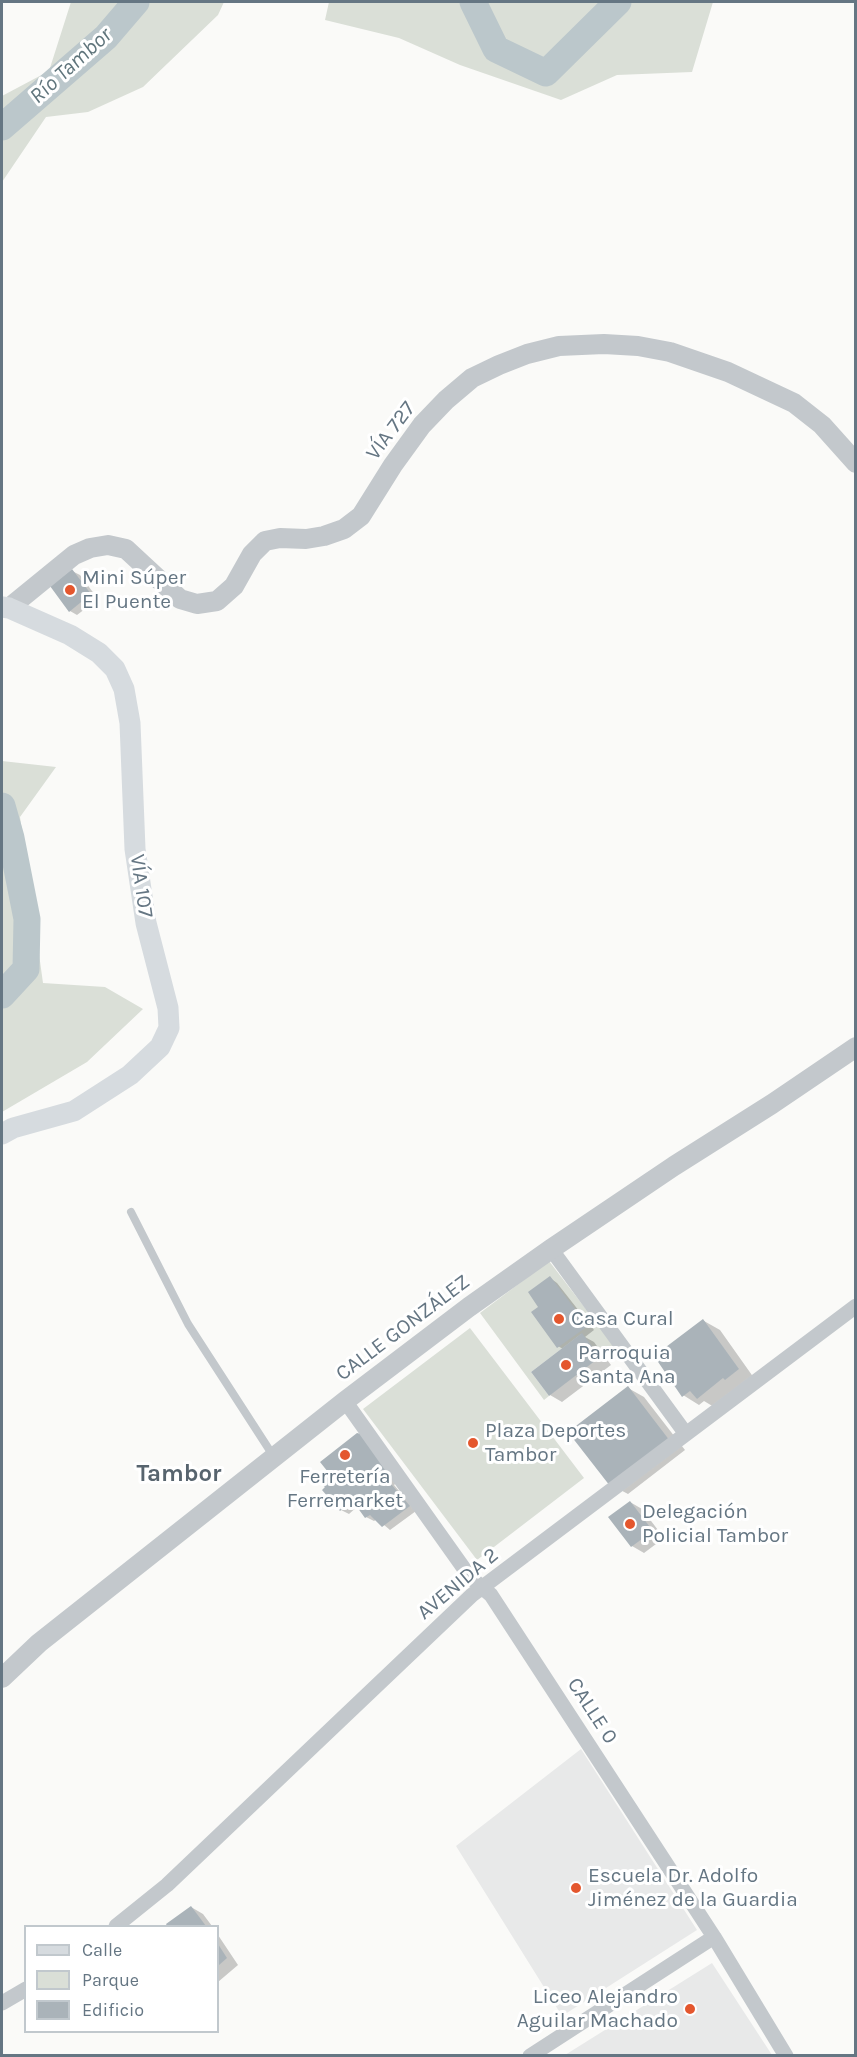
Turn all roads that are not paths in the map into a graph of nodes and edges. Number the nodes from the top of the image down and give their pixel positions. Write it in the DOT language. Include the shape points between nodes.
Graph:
graph roads {
  1 [pos="855,463"];
  2 [pos="5,607"];
  3 [pos="855,1047"];
  4 [pos="2,1134"];
  5 [pos="131,1212"];
  6 [pos="551,1249"];
  7 [pos="855,1306"];
  8 [pos="345,1401"];
  9 [pos="686,1434"];
  10 [pos="275,1458"];
  11 [pos="482,1588"];
  12 [pos="2,1678"];
  13 [pos="117,1925"];
  14 [pos="714,1937"];
  15 [pos="24,1990"];
  16 [pos="2,2003"];
  17 [pos="530,2055"];
  18 [pos="786,2055"];
  1 -- 2 [label="street, VÍA 727" via="822,425 794,403 728,372 670,352 638,346 559,346 527,354 472,378 422,425 361,516 344,529 324,536 265,541 252,554 234,586 217,601 197,604 180,598 126,549 108,545 74,555"];
  2 -- 4 [label="main road, VÍA 107" via="99,653 115,669 124,689 130,723 135,849 146,923 168,1008 168,1028 160,1047 130,1075 74,1111"];
  3 -- 6 [label="street, CALLE GONZÁLEZ"];
  5 -- 10 [label="lane" via="188,1324"];
  6 -- 8 [label="street, CALLE GONZÁLEZ"];
  6 -- 9 [label="street"];
  7 -- 9 [label="street, AVENIDA 2"];
  8 -- 10 [label="street, CALLE GONZÁLEZ"];
  8 -- 11 [label="street, CALLE 0" via="470,1577"];
  9 -- 11 [label="street, AVENIDA 2"];
  10 -- 12 [label="street, CALLE GONZÁLEZ" via="39,1642"];
  11 -- 13 [label="street, AVENIDA 2" via="167,1885"];
  11 -- 14 [label="street, CALLE 0" via="491,1595"];
  14 -- 17 [label="street"];
  14 -- 18 [label="street, CALLE 0"];
  15 -- 16 [label="street"];
}
